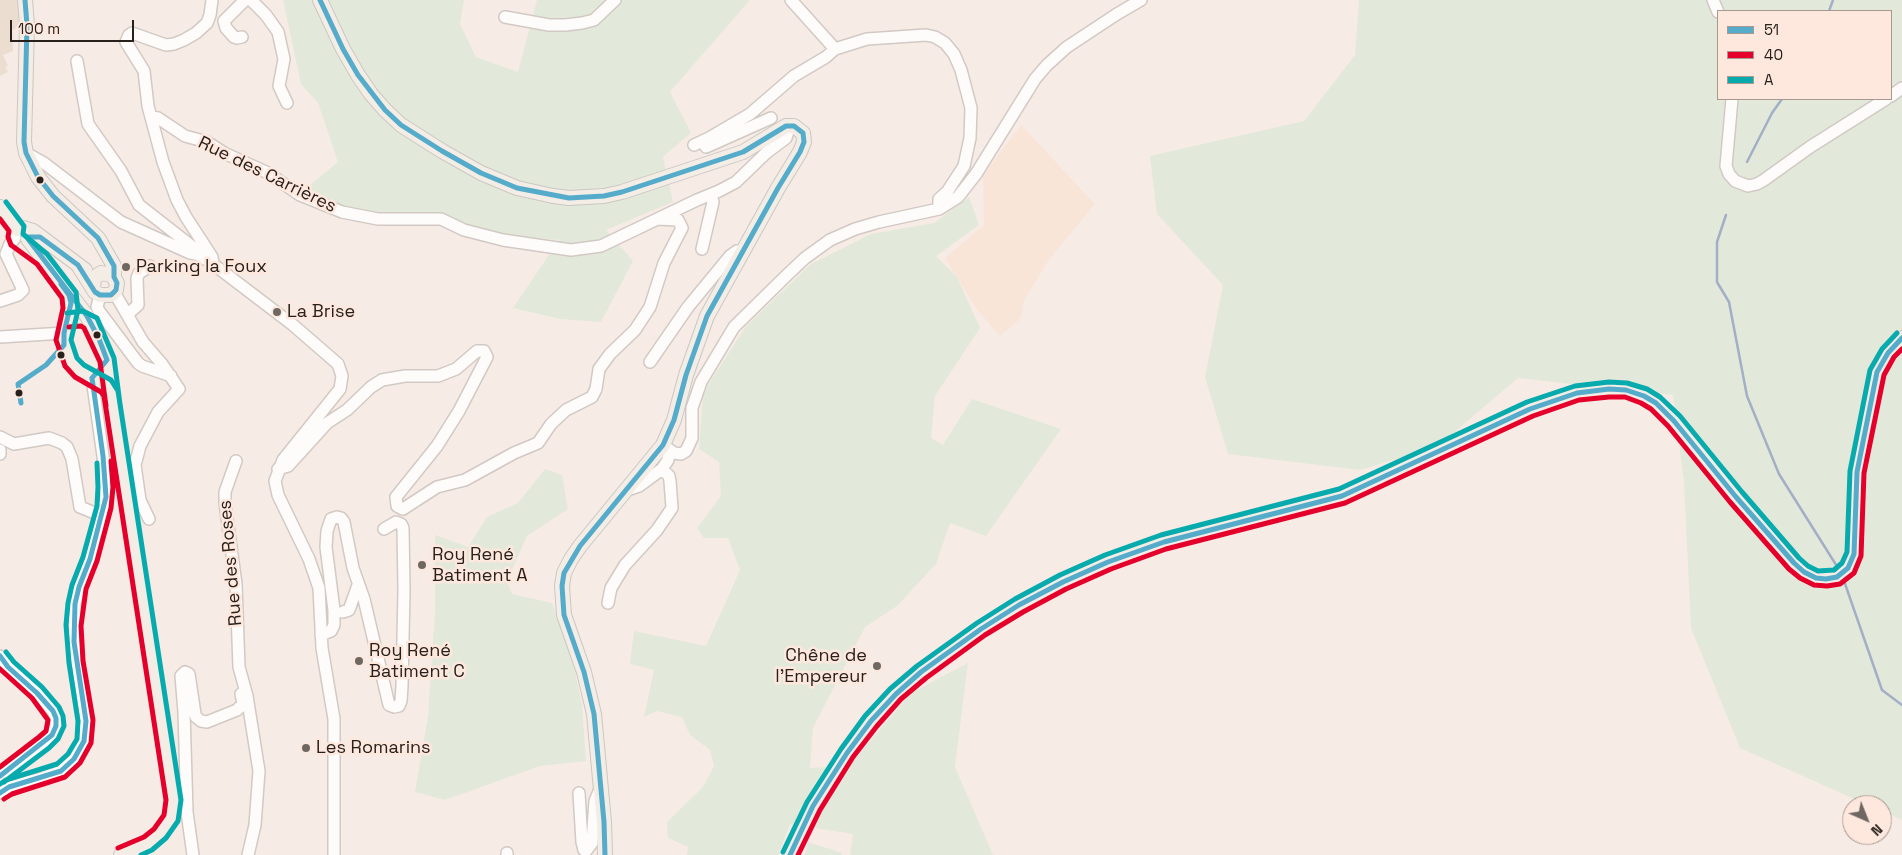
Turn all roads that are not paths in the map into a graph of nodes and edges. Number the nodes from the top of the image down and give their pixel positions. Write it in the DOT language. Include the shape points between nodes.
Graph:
graph roads {
  1 [pos="25,0"];
  2 [pos="212,0"];
  3 [pos="245,0"];
  4 [pos="251,0"];
  5 [pos="320,0"];
  6 [pos="616,0"];
  7 [pos="791,0"];
  8 [pos="1141,0"];
  9 [pos="505,17"];
  10 [pos="242,37"];
  11 [pos="835,49"];
  12 [pos="77,61"];
  13 [pos="1732,100"];
  14 [pos="1884,100"];
  15 [pos="287,103"];
  16 [pos="152,117"];
  17 [pos="771,118"];
  18 [pos="790,125"];
  19 [pos="56,172"];
  20 [pos="40,174"];
  21 [pos="711,195"];
  22 [pos="0,208"];
  23 [pos="939,209"];
  24 [pos="658,219"];
  25 [pos="25,236"];
  26 [pos="702,249"];
  27 [pos="742,252"];
  28 [pos="199,255"];
  29 [pos="213,264"];
  30 [pos="150,266"];
  31 [pos="101,282"];
  32 [pos="114,292"];
  33 [pos="69,295"];
  34 [pos="0,301"];
  35 [pos="128,314"];
  36 [pos="90,322"];
  37 [pos="66,326"];
  38 [pos="0,337"];
  39 [pos="1902,338"];
  40 [pos="106,360"];
  41 [pos="650,362"];
  42 [pos="171,376"];
  43 [pos="92,378"];
  44 [pos="111,393"];
  45 [pos="0,437"];
  46 [pos="666,447"];
  47 [pos="236,461"];
  48 [pos="278,469"];
  49 [pos="662,469"];
  50 [pos="627,490"];
  51 [pos="102,516"];
  52 [pos="149,519"];
  53 [pos="384,529"];
  54 [pos="358,585"];
  55 [pos="608,602"];
  56 [pos="343,612"];
  57 [pos="321,635"];
  58 [pos="0,656"];
  59 [pos="239,667"];
  60 [pos="0,776"];
  61 [pos="179,783"];
  62 [pos="602,787"];
  63 [pos="579,793"];
  64 [pos="0,794"];
  65 [pos="121,855"];
  66 [pos="193,855"];
  67 [pos="248,855"];
  68 [pos="334,855"];
  69 [pos="605,855"];
  70 [pos="790,855"];
  1 -- 20 [label="main road" via="24,142 26,153"];
  2 -- 16 [label="street" via="207,23 184,40 170,45 132,33 127,38 126,42 144,71"];
  3 -- 10 [label="street" via="224,21 234,37"];
  4 -- 15 [label="street" via="278,32 284,59 279,86"];
  5 -- 18 [label="main road" via="358,75 385,110 427,142 481,173 517,188 569,198 622,192 743,152"];
  6 -- 9 [label="street" via="594,20 565,26"];
  7 -- 11 [label="street"];
  8 -- 23 [label="street" via="1067,48 1047,65 968,186 954,201"];
  11 -- 17 [label="street" via="826,58 794,76 750,114 694,145 707,147"];
  11 -- 23 [label="street" via="867,39 926,35 935,36 954,54 971,108 970,138 964,166 939,199"];
  12 -- 28 [label="street" via="88,124 121,171 139,206"];
  13 -- 14 [label="street" via="1726,166 1735,181 1748,186 1764,180"];
  16 -- 24 [label="street, Rue des Carrières" via="185,136 207,142 268,173 300,195 360,216 441,219 464,230 503,240 571,250 601,246"];
  16 -- 29 [label="street" via="177,200 212,257"];
  18 -- 21 [label="street, Rue des Carrières" via="786,138 736,182"];
  18 -- 27 [label="main road" via="804,133 804,142"];
  19 -- 20 [label="street"];
  19 -- 20 [label="street"];
  19 -- 28 [label="street" via="121,222"];
  20 -- 31 [label="main road" via="53,196 98,238 114,266"];
  21 -- 24 [label="street, Rue des Carrières"];
  21 -- 26 [label="street" via="713,202"];
  22 -- 25 [label="main road"];
  23 -- 46 [label="street" via="855,229 830,240 799,264 734,327 696,394 690,445 686,451 681,454"];
  24 -- 48 [label="street" via="678,220 682,228 664,264 650,307 635,330 599,369 592,397 566,410 538,443 465,480 437,487 403,509 397,506 396,497 437,446 487,357 484,351 477,350 456,369 438,376 382,380 327,424 288,466"];
  25 -- 31 [label="main road" via="78,265"];
  25 -- 33 [label="main road"];
  25 -- 34 [label="street" via="10,244 6,254 22,290 18,295"];
  27 -- 41 [label="street" via="737,251 730,256 688,307"];
  27 -- 46 [label="main road" via="707,316"];
  28 -- 29 [label="street"];
  29 -- 48 [label="street" via="332,357 342,376 340,389"];
  30 -- 35 [label="street" via="139,273 138,304"];
  31 -- 32 [label="main road" via="117,283"];
  31 -- 42 [label="street" via="99,311 138,363"];
  32 -- 35 [label="street"];
  33 -- 36 [label="main road"];
  33 -- 37 [label="main road" via="71,303"];
  35 -- 42 [label="street" via="143,342"];
  36 -- 37 [label="main road" via="78,317"];
  36 -- 40 [label="main road"];
  37 -- 38 [label="street"];
  37 -- 43 [label="main road" via="64,346 71,362"];
  39 -- 70 [label="main road" via="1877,372 1857,472 1854,554 1848,568 1836,577 1816,578 1794,563 1656,403 1626,390 1571,395 1530,409 1342,496 1164,542 1081,574 1019,605 921,672 871,721 813,806"];
  40 -- 43 [label="main road"];
  40 -- 44 [label="main road"];
  42 -- 52 [label="street" via="179,389 158,412 140,446 135,465 140,500"];
  43 -- 44 [label="main road"];
  43 -- 51 [label="street" via="106,487"];
  44 -- 61 [label="main road"];
  45 -- 51 [label="street" via="14,444 49,438 62,443 72,459 80,506"];
  46 -- 49 [label="street" via="668,460"];
  46 -- 50 [label="main road"];
  47 -- 59 [label="street, Rue des Roses" via="224,503 236,584"];
  48 -- 57 [label="street" via="275,481 278,495 319,588"];
  49 -- 50 [label="street" via="639,486"];
  49 -- 55 [label="street" via="670,481 672,508 625,565 611,588"];
  50 -- 62 [label="main road" via="570,559 562,586 564,615 584,672 592,707"];
  51 -- 64 [label="street" via="75,604 74,642 86,721 84,741 74,759 61,771 17,784"];
  53 -- 54 [label="street" via="396,522 403,528 402,686 398,706 389,705 386,697"];
  54 -- 56 [label="street" via="349,610"];
  54 -- 57 [label="street" via="344,522 337,516 331,518 326,531 326,547 334,625 331,631"];
  57 -- 68 [label="street" via="334,719"];
  58 -- 60 [label="street" via="53,711 56,726 44,743"];
  59 -- 61 [label="street, Rue des Roses" via="243,704 207,722 196,717 189,674 182,674"];
  59 -- 67 [label="street, Rue des Roses" via="259,771 255,825"];
  61 -- 65 [label="main road" via="174,809 166,826 155,839"];
  61 -- 66 [label="street"];
  62 -- 63 [label="street" via="595,801 592,842 586,851 582,842"];
  62 -- 69 [label="main road"];
}
